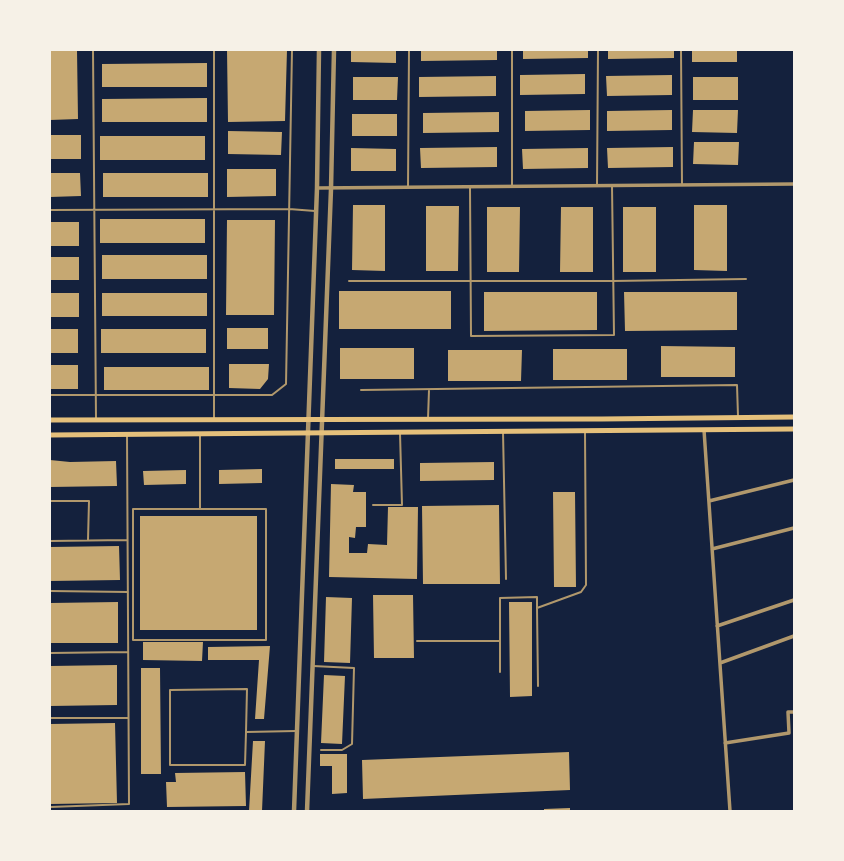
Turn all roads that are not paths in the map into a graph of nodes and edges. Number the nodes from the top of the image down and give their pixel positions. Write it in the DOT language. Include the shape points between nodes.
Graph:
graph roads {
  1 [pos="93,50"];
  2 [pos="214,50"];
  3 [pos="292,50"];
  4 [pos="319,50"];
  5 [pos="334,50"];
  6 [pos="409,50"];
  7 [pos="512,50"];
  8 [pos="598,50"];
  9 [pos="681,50"];
  10 [pos="794,184"];
  11 [pos="597,186"];
  12 [pos="612,186"];
  13 [pos="682,186"];
  14 [pos="512,187"];
  15 [pos="317,188"];
  16 [pos="408,188"];
  17 [pos="470,188"];
  18 [pos="331,189"];
  19 [pos="289,209"];
  20 [pos="50,210"];
  21 [pos="94,210"];
  22 [pos="214,210"];
  23 [pos="315,211"];
  24 [pos="746,278"];
  25 [pos="470,280"];
  26 [pos="349,281"];
  27 [pos="613,281"];
  28 [pos="429,389"];
  29 [pos="361,390"];
  30 [pos="50,395"];
  31 [pos="96,395"];
  32 [pos="214,395"];
  33 [pos="794,416"];
  34 [pos="738,417"];
  35 [pos="214,418"];
  36 [pos="308,418"];
  37 [pos="322,418"];
  38 [pos="96,419"];
  39 [pos="428,419"];
  40 [pos="50,420"];
  41 [pos="794,429"];
  42 [pos="704,430"];
  43 [pos="503,431"];
  44 [pos="585,431"];
  45 [pos="308,432"];
  46 [pos="321,432"];
  47 [pos="400,432"];
  48 [pos="200,433"];
  49 [pos="127,434"];
  50 [pos="50,435"];
  51 [pos="794,480"];
  52 [pos="50,501"];
  53 [pos="709,501"];
  54 [pos="373,505"];
  55 [pos="200,509"];
  56 [pos="794,528"];
  57 [pos="88,540"];
  58 [pos="127,540"];
  59 [pos="50,541"];
  60 [pos="712,549"];
  61 [pos="506,579"];
  62 [pos="50,592"];
  63 [pos="128,592"];
  64 [pos="794,600"];
  65 [pos="537,608"];
  66 [pos="718,626"];
  67 [pos="794,636"];
  68 [pos="417,641"];
  69 [pos="500,641"];
  70 [pos="128,652"];
  71 [pos="50,653"];
  72 [pos="720,663"];
  73 [pos="312,666"];
  74 [pos="500,672"];
  75 [pos="538,686"];
  76 [pos="794,712"];
  77 [pos="50,718"];
  78 [pos="128,718"];
  79 [pos="297,731"];
  80 [pos="246,732"];
  81 [pos="725,743"];
  82 [pos="321,750"];
  83 [pos="50,807"];
  84 [pos="294,811"];
  85 [pos="307,811"];
  86 [pos="730,811"];
  1 -- 21 [label="lane"];
  2 -- 22 [label="lane"];
  3 -- 19 [label="lane"];
  4 -- 15 [label="street"];
  5 -- 18 [label="street"];
  6 -- 16 [label="lane"];
  7 -- 14 [label="lane"];
  8 -- 11 [label="lane"];
  9 -- 13 [label="lane"];
  10 -- 13 [label="street"];
  11 -- 12 [label="street"];
  11 -- 14 [label="street"];
  12 -- 13 [label="street"];
  12 -- 27 [label="lane"];
  14 -- 17 [label="street"];
  15 -- 18 [label="street"];
  15 -- 23 [label="street"];
  16 -- 17 [label="street"];
  16 -- 18 [label="street"];
  17 -- 25 [label="lane"];
  18 -- 37 [label="street"];
  19 -- 22 [label="lane"];
  19 -- 23 [label="lane"];
  19 -- 32 [label="lane" via="286,384 272,395"];
  20 -- 21 [label="lane"];
  21 -- 22 [label="lane"];
  21 -- 31 [label="lane"];
  22 -- 32 [label="lane"];
  23 -- 36 [label="street"];
  24 -- 27 [label="lane"];
  25 -- 26 [label="lane"];
  25 -- 27 [label="lane"];
  25 -- 27 [label="lane" via="471,336 614,335"];
  28 -- 29 [label="lane"];
  28 -- 34 [label="lane" via="737,385"];
  28 -- 39 [label="lane"];
  30 -- 31 [label="lane"];
  31 -- 32 [label="lane"];
  31 -- 38 [label="lane"];
  32 -- 35 [label="lane"];
  33 -- 34 [label="main road"];
  34 -- 39 [label="main road"];
  35 -- 36 [label="main road"];
  35 -- 38 [label="main road"];
  36 -- 37 [label="main road"];
  36 -- 45 [label="street"];
  37 -- 39 [label="main road"];
  37 -- 46 [label="street"];
  38 -- 40 [label="main road"];
  41 -- 42 [label="main road"];
  42 -- 44 [label="main road"];
  42 -- 53 [label="street"];
  43 -- 44 [label="main road"];
  43 -- 47 [label="main road"];
  43 -- 61 [label="lane"];
  44 -- 65 [label="lane" via="586,586 581,592"];
  45 -- 46 [label="main road"];
  45 -- 48 [label="main road"];
  45 -- 79 [label="street"];
  46 -- 47 [label="main road"];
  46 -- 73 [label="street"];
  47 -- 54 [label="lane" via="402,504"];
  48 -- 49 [label="main road"];
  48 -- 55 [label="lane"];
  49 -- 50 [label="main road"];
  49 -- 58 [label="lane"];
  51 -- 53 [label="street"];
  52 -- 57 [label="lane" via="89,501"];
  53 -- 60 [label="street"];
  55 -- 55 [label="lane" via="266,509 266,640 133,640 133,509"];
  56 -- 60 [label="street"];
  57 -- 58 [label="lane"];
  57 -- 59 [label="lane"];
  58 -- 63 [label="lane"];
  60 -- 66 [label="street"];
  62 -- 63 [label="lane"];
  63 -- 70 [label="lane"];
  64 -- 66 [label="street"];
  65 -- 69 [label="lane" via="537,597 500,598"];
  65 -- 75 [label="lane"];
  66 -- 72 [label="street"];
  67 -- 72 [label="street"];
  68 -- 69 [label="lane"];
  69 -- 74 [label="lane"];
  70 -- 71 [label="lane"];
  70 -- 78 [label="lane"];
  72 -- 81 [label="street"];
  73 -- 82 [label="lane" via="354,668 352,744 342,750"];
  73 -- 85 [label="street"];
  76 -- 81 [label="street" via="788,712 789,733"];
  77 -- 78 [label="lane"];
  78 -- 83 [label="lane" via="129,804"];
  79 -- 80 [label="lane"];
  79 -- 84 [label="street"];
  80 -- 80 [label="lane" via="247,689 170,690 170,765 245,765"];
  81 -- 86 [label="street"];
}
